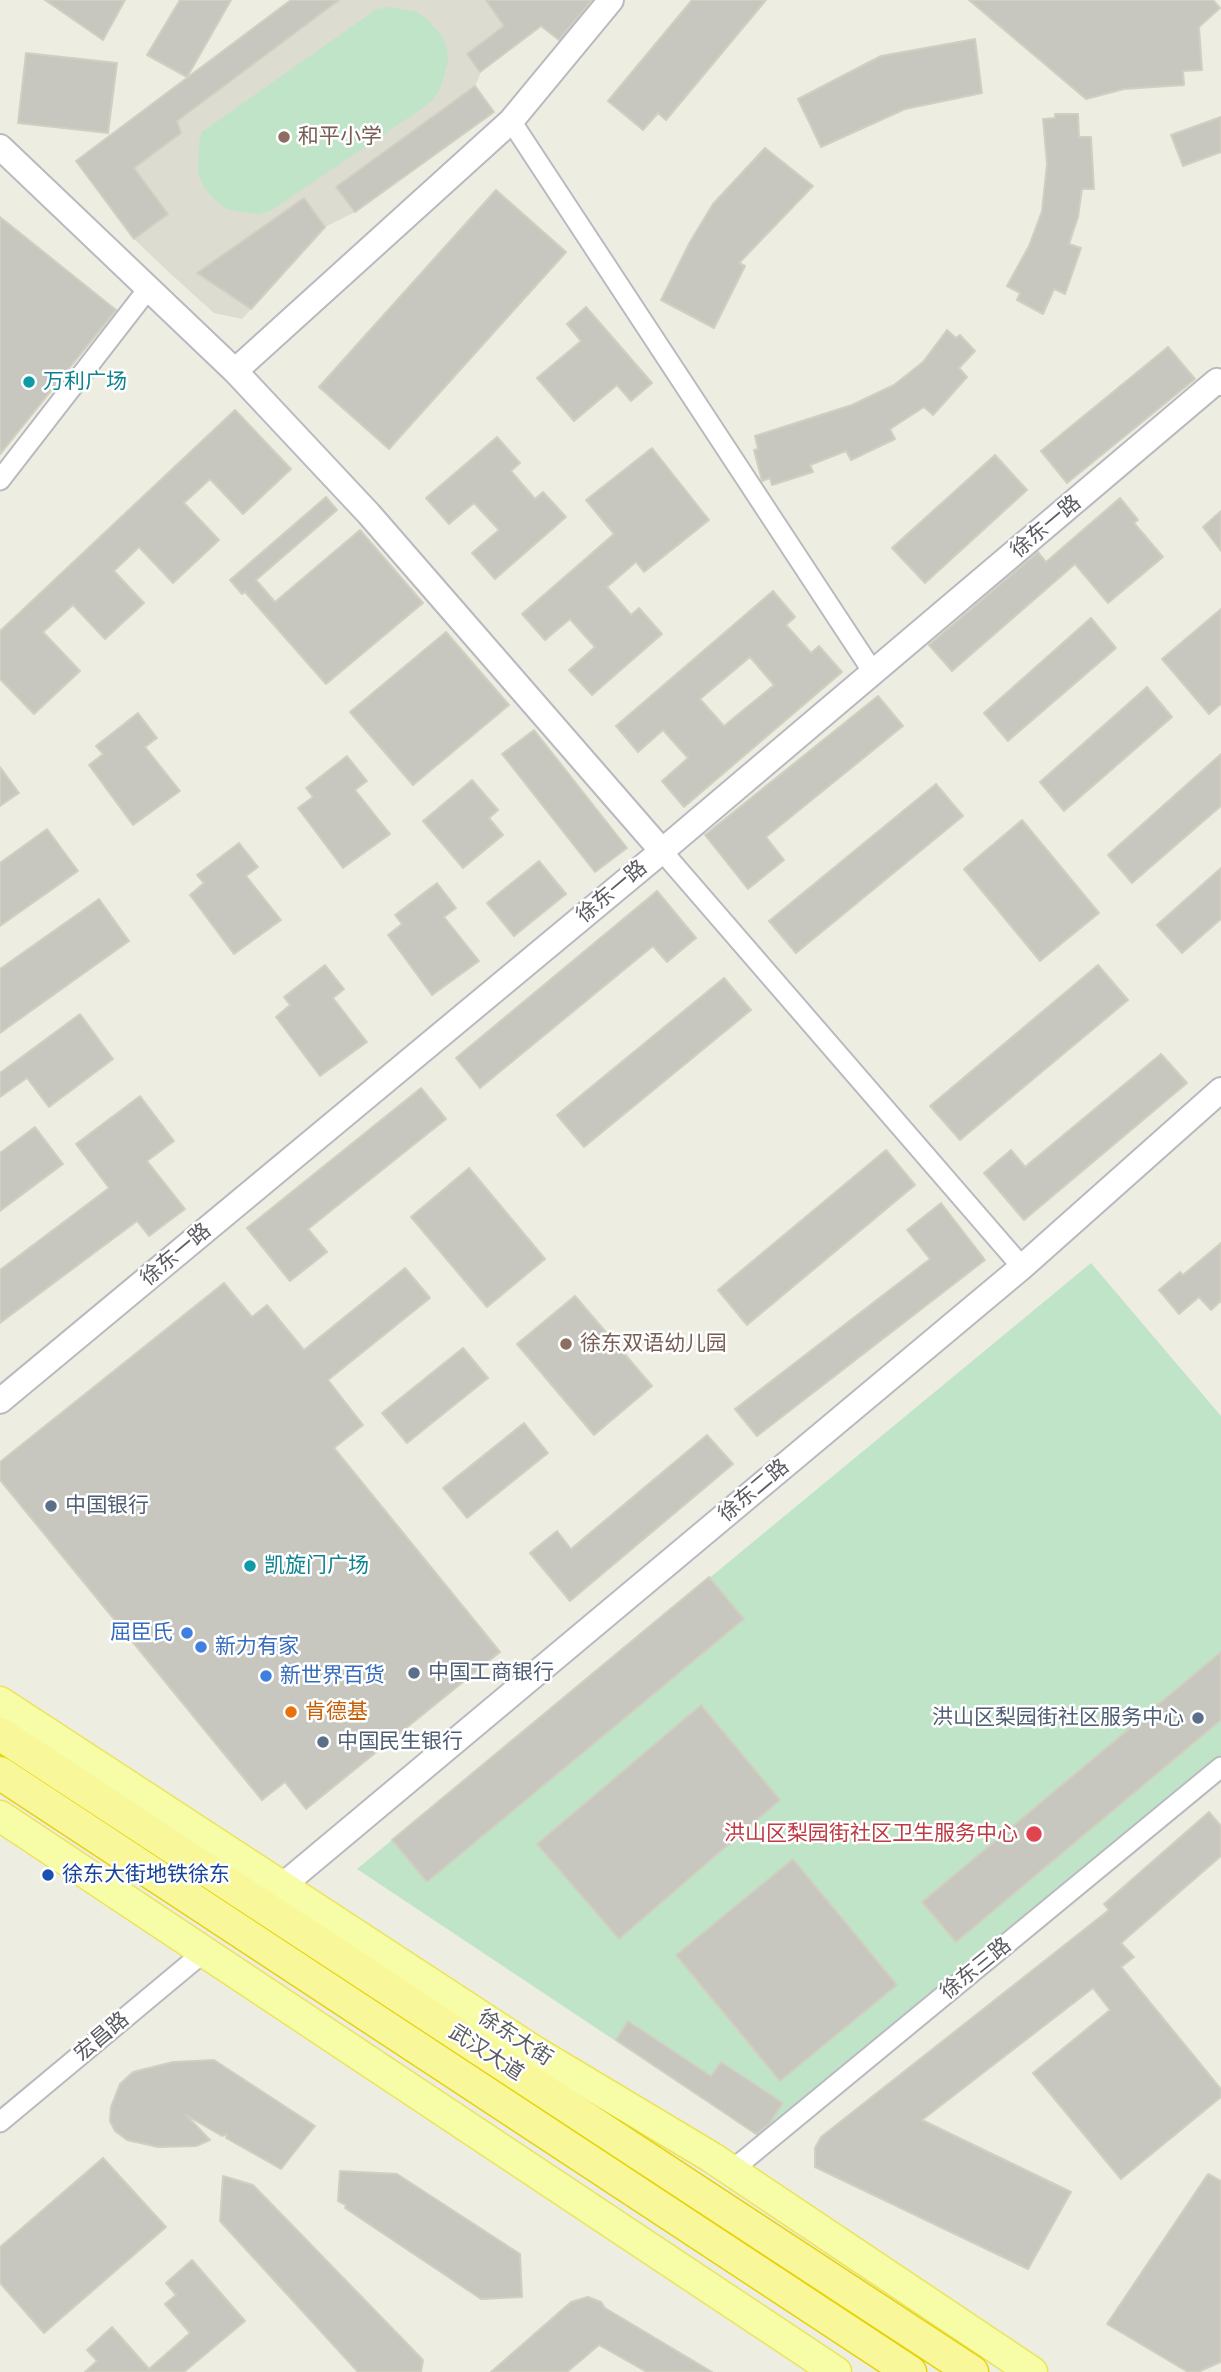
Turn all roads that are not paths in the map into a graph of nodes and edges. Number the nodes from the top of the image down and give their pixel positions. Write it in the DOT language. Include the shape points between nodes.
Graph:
graph roads {
  1 [pos="611,0"];
  2 [pos="511,121"];
  3 [pos="0,147"];
  4 [pos="148,289"];
  5 [pos="235,371"];
  6 [pos="1221,383"];
  7 [pos="0,480"];
  8 [pos="873,672"];
  9 [pos="662,851"];
  10 [pos="1221,1090"];
  11 [pos="1022,1267"];
  12 [pos="0,1401"];
  13 [pos="0,1702"];
  14 [pos="0,1734"];
  15 [pos="1221,1767"];
  16 [pos="0,1773"];
  17 [pos="0,1816"];
  18 [pos="282,1886"];
  19 [pos="204,1951"];
  20 [pos="0,2122"];
  21 [pos="730,2171"];
  22 [pos="836,2372"];
  23 [pos="910,2372"];
  24 [pos="972,2372"];
  25 [pos="1032,2372"];
  1 -- 2 [label="street"];
  2 -- 5 [label="street"];
  2 -- 8 [label="street"];
  3 -- 4 [label="street"];
  4 -- 5 [label="street"];
  4 -- 7 [label="street"];
  5 -- 9 [label="street" via="369,514"];
  6 -- 8 [label="street, 徐东一路" via="1217,381"];
  8 -- 9 [label="street, 徐东一路"];
  9 -- 11 [label="street"];
  9 -- 12 [label="street, 徐东一路"];
  10 -- 11 [label="street, 徐东二路"];
  11 -- 18 [label="street, 徐东二路"];
  13 -- 18 [label="main road, 徐东大街"];
  14 -- 24 [label="highway, 武汉大道"];
  15 -- 21 [label="street, 徐东三路"];
  16 -- 23 [label="highway, 武汉大道"];
  17 -- 19 [label="main road"];
  18 -- 21 [label="main road, 徐东大街" via="534,2051"];
  19 -- 20 [label="street, 宏昌路"];
  19 -- 22 [label="main road"];
  21 -- 25 [label="main road, 徐东大街"];
}
